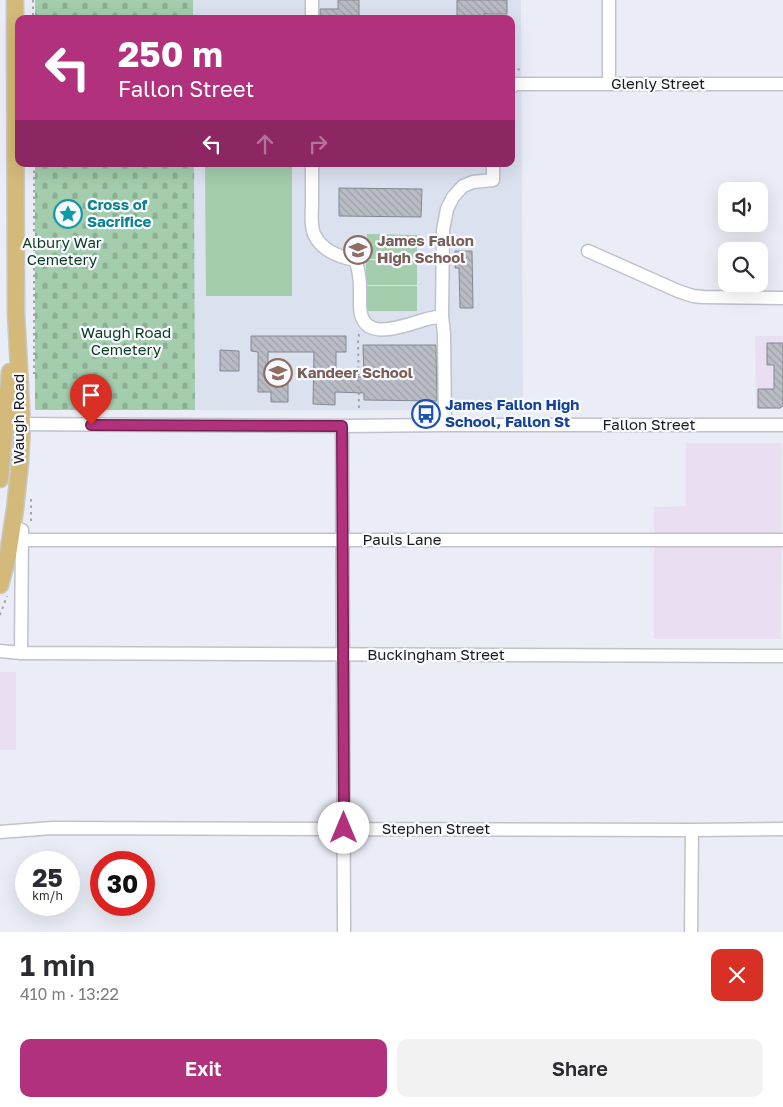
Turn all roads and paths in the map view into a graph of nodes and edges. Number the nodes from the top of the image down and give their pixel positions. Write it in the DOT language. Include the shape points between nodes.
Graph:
graph roads {
  1 [pos="15,0"];
  2 [pos="33,0"];
  3 [pos="312,0"];
  4 [pos="609,0"];
  5 [pos="15,15"];
  6 [pos="33,15"];
  7 [pos="312,15"];
  8 [pos="515,69"];
  9 [pos="522,70"];
  10 [pos="609,84"];
  11 [pos="783,84"];
  12 [pos="515,85"];
  13 [pos="16,167"];
  14 [pos="34,167"];
  15 [pos="312,167"];
  16 [pos="493,167"];
  17 [pos="588,251"];
  18 [pos="783,298"];
  19 [pos="442,316"];
  20 [pos="362,318"];
  21 [pos="34,374"];
  22 [pos="359,411"];
  23 [pos="14,424"];
  24 [pos="445,425"];
  25 [pos="342,426"];
  26 [pos="783,426"];
  27 [pos="0,479"];
  28 [pos="12,526"];
  29 [pos="22,540"];
  30 [pos="343,540"];
  31 [pos="783,540"];
  32 [pos="0,585"];
  33 [pos="0,651"];
  34 [pos="21,652"];
  35 [pos="343,655"];
  36 [pos="783,656"];
  37 [pos="344,828"];
  38 [pos="783,829"];
  39 [pos="692,830"];
  40 [pos="0,832"];
  41 [pos="344,932"];
  42 [pos="691,932"];
  1 -- 5 [label="main road, Waugh Road"];
  2 -- 6 [label="path"];
  3 -- 7 [label="street"];
  4 -- 10 [label="street"];
  8 -- 9 [label="path"];
  10 -- 11 [label="street, Glenly Street"];
  10 -- 12 [label="street, Glenly Street"];
  13 -- 23 [label="main road, Waugh Road"];
  14 -- 21 [label="path"];
  15 -- 20 [label="street" via="314,233 330,252 355,260 359,269"];
  16 -- 19 [label="street" via="493,180 463,186 447,209 443,230"];
  17 -- 18 [label="street" via="693,296"];
  19 -- 20 [label="street" via="386,330 367,325"];
  19 -- 24 [label="street"];
  20 -- 22 [label="path" via="358,340"];
  23 -- 25 [label="street, Fallon Street"];
  23 -- 27 [label="main road, Waugh Road"];
  23 -- 28 [label="main road, Waugh Road" via="20,463"];
  24 -- 25 [label="street, Fallon Street"];
  24 -- 26 [label="street, Fallon Street"];
  25 -- 30 [label="street"];
  28 -- 29 [label="street" via="22,530"];
  28 -- 32 [label="main road, Waugh Road"];
  29 -- 30 [label="street, Pauls Lane"];
  29 -- 34 [label="street"];
  30 -- 31 [label="street, Pauls Lane"];
  30 -- 35 [label="street"];
  33 -- 34 [label="street, Buckingham Street"];
  34 -- 35 [label="street, Buckingham Street"];
  35 -- 36 [label="street, Buckingham Street"];
  35 -- 37 [label="street"];
  37 -- 39 [label="street, Stephen Street"];
  37 -- 40 [label="street, Stephen Street" via="52,828"];
  37 -- 41 [label="street"];
  38 -- 39 [label="street, Stephen Street"];
  39 -- 42 [label="street"];
}
